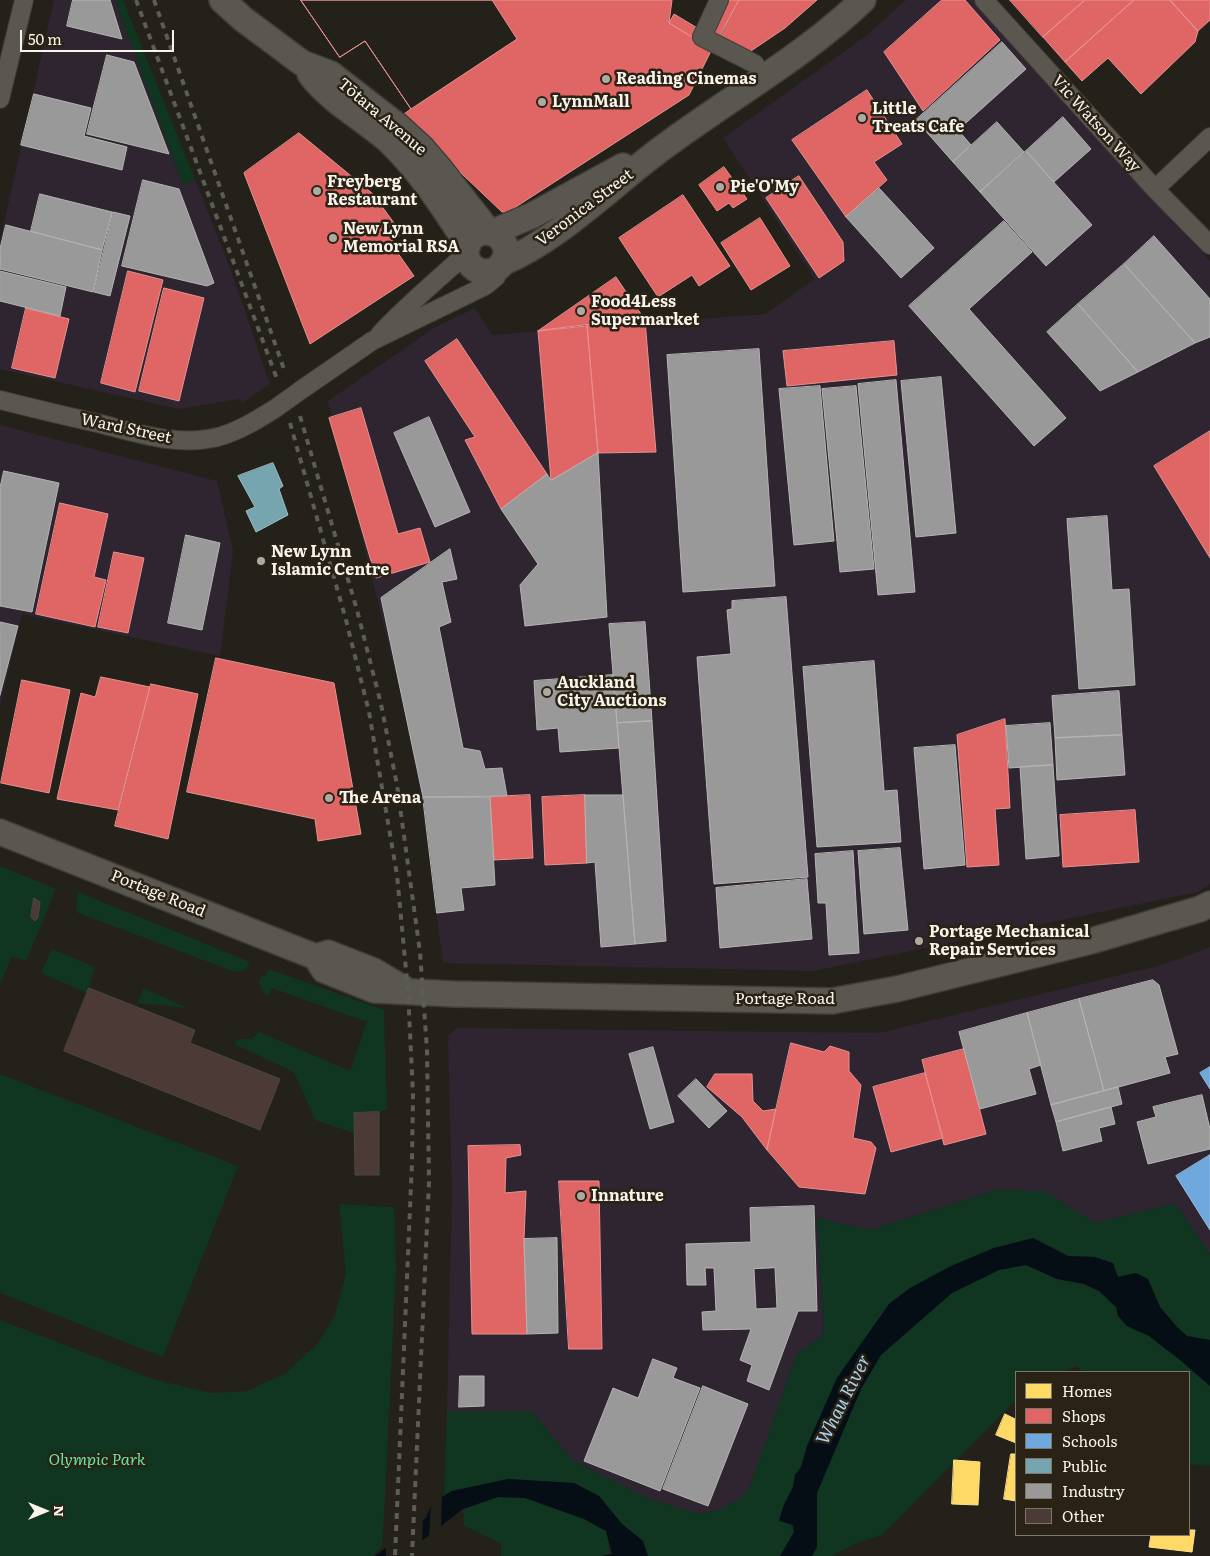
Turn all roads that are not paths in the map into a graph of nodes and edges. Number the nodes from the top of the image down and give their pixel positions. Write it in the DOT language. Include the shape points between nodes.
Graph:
graph roads {
  1 [pos="24,0"];
  2 [pos="222,0"];
  3 [pos="719,0"];
  4 [pos="863,0"];
  5 [pos="984,0"];
  6 [pos="302,63"];
  7 [pos="755,64"];
  8 [pos="0,99"];
  9 [pos="1210,137"];
  10 [pos="663,146"];
  11 [pos="1155,189"];
  12 [pos="490,232"];
  13 [pos="1210,246"];
  14 [pos="467,249"];
  15 [pos="502,264"];
  16 [pos="372,341"];
  17 [pos="301,390"];
  18 [pos="0,400"];
  19 [pos="0,832"];
  20 [pos="1210,904"];
  1 -- 8 [label="street"];
  2 -- 6 [label="street, Tōtara Avenue"];
  3 -- 7 [label="street" via="702,37"];
  4 -- 10 [label="street, Veronica Street" via="797,55"];
  5 -- 11 [label="street, Vic Watson Way"];
  6 -- 12 [label="street, Tōtara Avenue" via="331,74 416,143"];
  6 -- 14 [label="street, Tōtara Avenue" via="320,88 387,140 412,165 437,197"];
  9 -- 11 [label="street"];
  10 -- 12 [label="street, Veronica Street" via="533,215"];
  10 -- 15 [label="street, Veronica Street" via="588,208 522,254"];
  11 -- 13 [label="street, Vic Watson Way"];
  12 -- 14 [label="street" via="474,236"];
  12 -- 15 [label="street" via="500,237 505,245"];
  14 -- 15 [label="street" via="472,266 480,270 494,270"];
  14 -- 16 [label="street, Veronica Street"];
  15 -- 16 [label="street, Veronica Street" via="496,277 485,286"];
  16 -- 17 [label="street, Veronica Street"];
  17 -- 18 [label="street, Ward Street, bridge" via="246,427 196,440 148,436"];
  19 -- 20 [label="street, Portage Road" via="316,957 328,953 374,971 408,991 832,1001 1091,941"];
}
